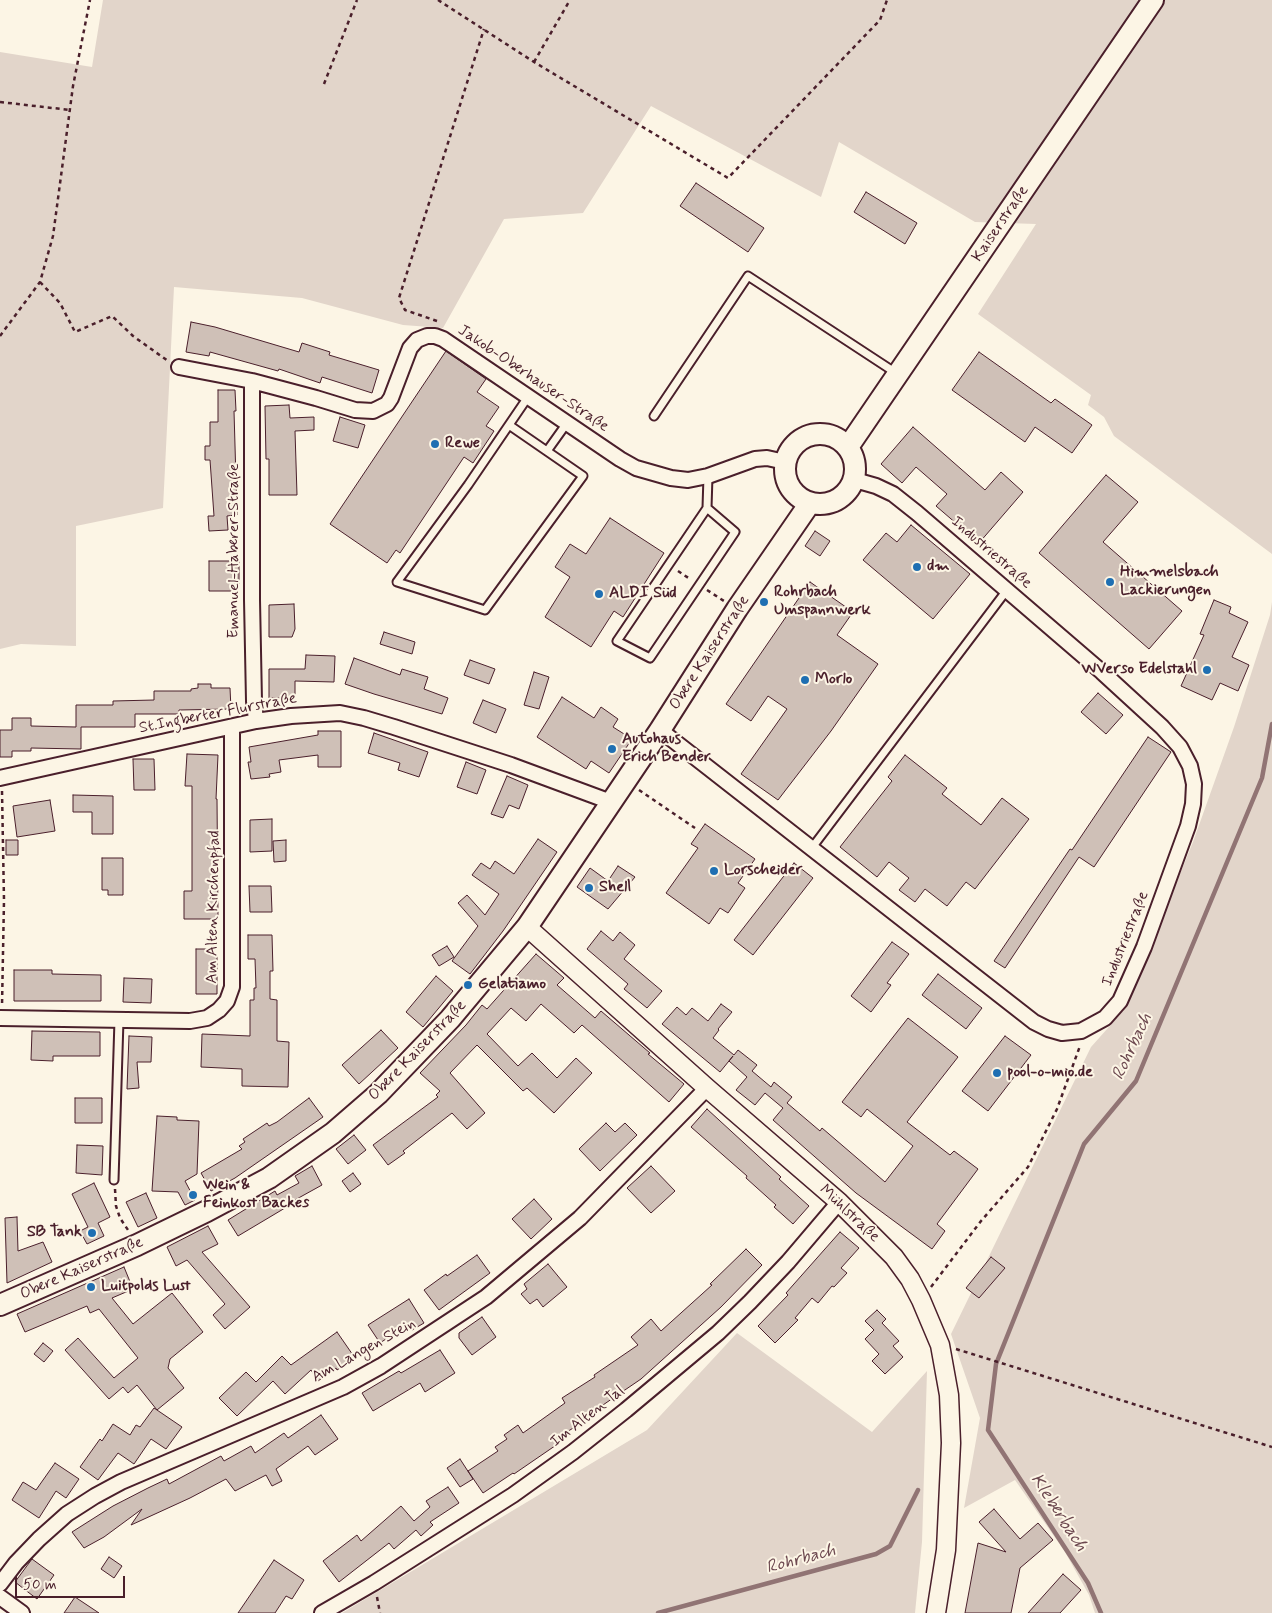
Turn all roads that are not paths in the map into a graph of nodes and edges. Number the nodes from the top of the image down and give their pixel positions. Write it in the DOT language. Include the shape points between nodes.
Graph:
graph roads {
  1 [pos="1153,0"];
  2 [pos="179,367"];
  3 [pos="899,374"];
  4 [pos="252,381"];
  5 [pos="528,397"];
  6 [pos="654,416"];
  7 [pos="567,423"];
  8 [pos="509,425"];
  9 [pos="848,447"];
  10 [pos="547,451"];
  11 [pos="785,462"];
  12 [pos="708,476"];
  13 [pos="855,480"];
  14 [pos="810,503"];
  15 [pos="707,508"];
  16 [pos="1007,590"];
  17 [pos="256,721"];
  18 [pos="232,727"];
  19 [pos="660,730"];
  20 [pos="1,777"];
  21 [pos="611,802"];
  22 [pos="811,849"];
  23 [pos="526,926"];
  24 [pos="1,1018"];
  25 [pos="119,1020"];
  26 [pos="707,1088"];
  27 [pos="114,1180"];
  28 [pos="839,1202"];
  29 [pos="0,1305"];
  30 [pos="0,1584"];
  31 [pos="0,1597"];
  32 [pos="22,1613"];
  33 [pos="322,1613"];
  34 [pos="936,1613"];
  1 -- 3 [label="main road, Kaiserstraße"];
  2 -- 4 [label="street, Jakob-Oberhauser-Straße"];
  3 -- 6 [label="lane" via="748,276"];
  3 -- 9 [label="main road, Kaiserstraße"];
  4 -- 5 [label="street, Jakob-Oberhauser-Straße" via="355,410 373,411 387,404 391,398 410,348 417,340 435,336"];
  4 -- 17 [label="street, Emanuel-Haberer-Straße" via="252,600"];
  5 -- 7 [label="street, Jakob-Oberhauser-Straße"];
  5 -- 8 [label="lane"];
  7 -- 10 [label="lane"];
  7 -- 12 [label="street, Jakob-Oberhauser-Straße" via="636,468 688,480"];
  8 -- 10 [label="lane"];
  8 -- 10 [label="lane" via="397,582 485,610 583,476"];
  9 -- 11 [label="main road" via="829,435 807,436 797,442"];
  9 -- 13 [label="main road" via="856,466"];
  11 -- 12 [label="street, Jakob-Oberhauser-Straße" via="755,459"];
  11 -- 14 [label="main road" via="792,492"];
  12 -- 15 [label="lane"];
  13 -- 14 [label="main road" via="839,500"];
  13 -- 16 [label="street, Industriestraße" via="893,494"];
  14 -- 19 [label="main road, Obere Kaiserstraße"];
  15 -- 15 [label="lane" via="663,573 617,641 650,658 735,532"];
  16 -- 22 [label="lane"];
  16 -- 22 [label="street, Industriestraße" via="1162,727 1180,747 1190,766 1194,784 1193,804 1181,848 1120,1001 1104,1018 1081,1031 1062,1033 1048,1029 1034,1022"];
  17 -- 18 [label="street, St.Ingberter Flurstraße"];
  17 -- 21 [label="street, St.Ingberter Flurstraße" via="340,713 364,718"];
  18 -- 20 [label="street, St.Ingberter Flurstraße"];
  18 -- 25 [label="street, Am Alten Kirchenpfad" via="232,987 227,1001 207,1018 190,1021"];
  19 -- 21 [label="main road, Obere Kaiserstraße"];
  19 -- 22 [label="street, Industriestraße"];
  21 -- 23 [label="main road, Obere Kaiserstraße"];
  23 -- 26 [label="street, Mühlstraße"];
  23 -- 29 [label="main road, Obere Kaiserstraße" via="450,1020 378,1094 333,1133 268,1178 207,1212"];
  24 -- 25 [label="street, Am Alten Kirchenpfad"];
  25 -- 27 [label="lane"];
  26 -- 28 [label="street, Mühlstraße"];
  26 -- 30 [label="street, Am Langen Stein" via="580,1218 486,1297 343,1387 95,1496 38,1539"];
  28 -- 33 [label="street, Im Alten Tal" via="750,1302 626,1410 513,1495"];
  28 -- 34 [label="street, Mühlstraße" via="894,1257 910,1279 940,1344 949,1395 952,1444 946,1550"];
  31 -- 32 [label="street"];
}
